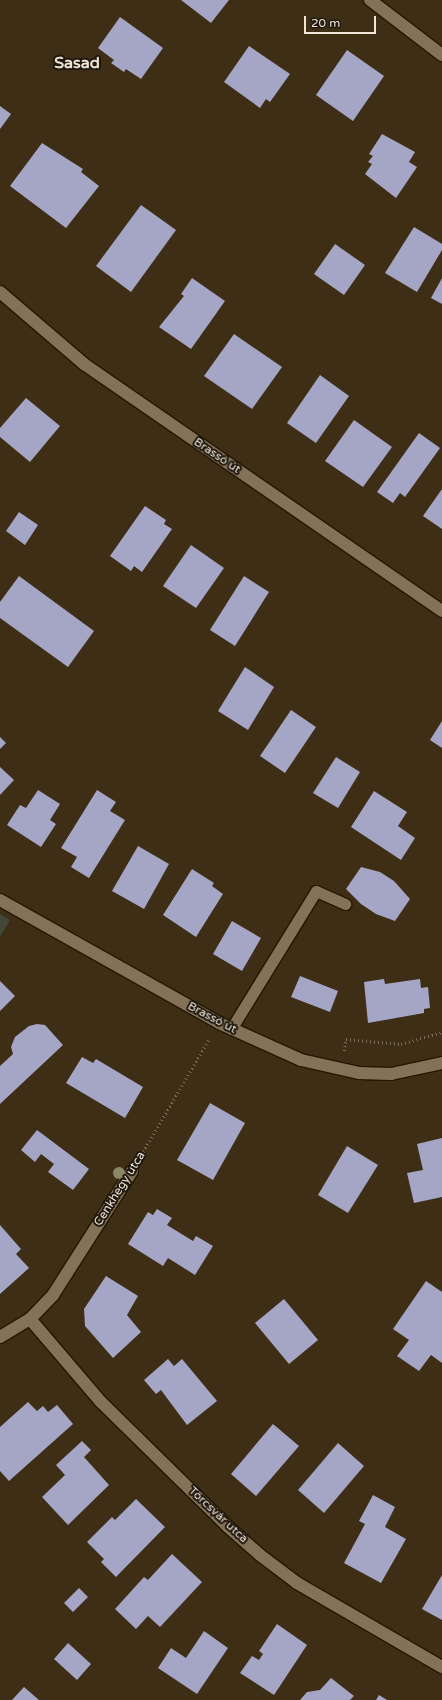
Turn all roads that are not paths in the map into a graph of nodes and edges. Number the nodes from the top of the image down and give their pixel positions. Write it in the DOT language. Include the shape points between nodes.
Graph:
graph roads {
  1 [pos="370,0"];
  2 [pos="442,55"];
  3 [pos="0,292"];
  4 [pos="442,611"];
  5 [pos="0,900"];
  6 [pos="345,904"];
  7 [pos="231,1029"];
  8 [pos="442,1064"];
  9 [pos="132,1171"];
  10 [pos="30,1319"];
  11 [pos="0,1337"];
  12 [pos="442,1667"];
  1 -- 2 [label="street"];
  3 -- 4 [label="street, Brassó út" via="84,364"];
  5 -- 7 [label="street, Brassó út"];
  6 -- 7 [label="lane" via="316,891"];
  7 -- 8 [label="street, Brassó út" via="289,1055 330,1068 391,1074"];
  9 -- 10 [label="street, Cenkhegy utca" via="53,1295"];
  10 -- 11 [label="street, Cenkhegy utca"];
  10 -- 12 [label="street, Törcsvár utca" via="101,1402 260,1555 297,1583"];
}
